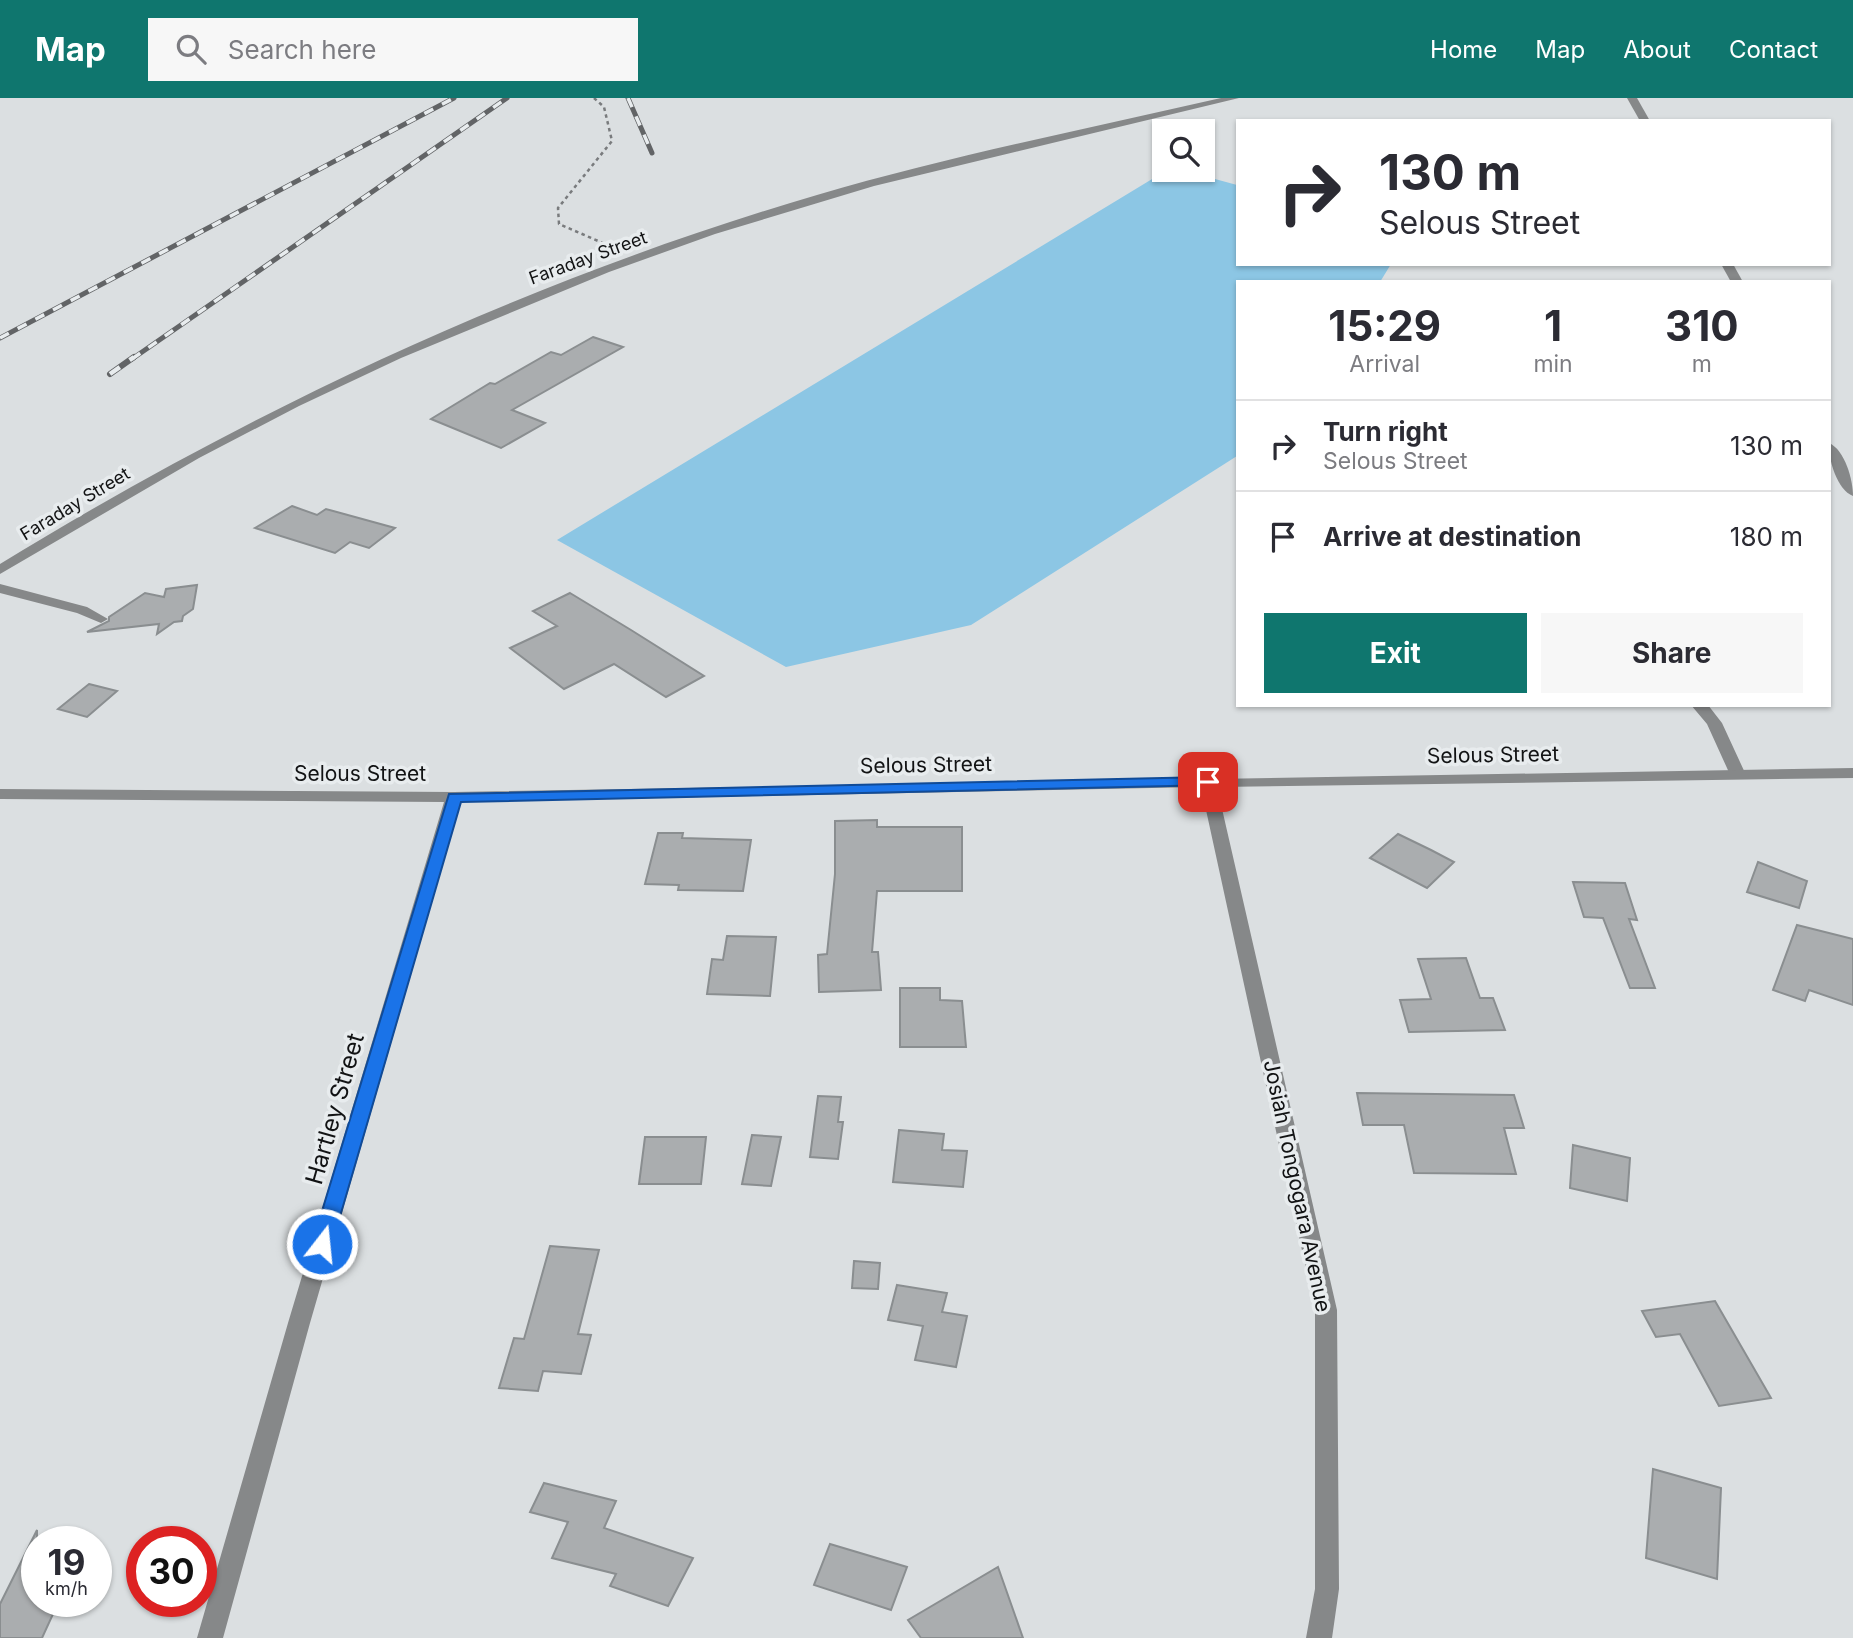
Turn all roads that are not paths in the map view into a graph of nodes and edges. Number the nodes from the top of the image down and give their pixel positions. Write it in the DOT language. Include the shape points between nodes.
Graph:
graph roads {
  1 [pos="1234,98"];
  2 [pos="1632,98"];
  3 [pos="1644,119"];
  4 [pos="1831,451"];
  5 [pos="1853,492"];
  6 [pos="0,570"];
  7 [pos="0,588"];
  8 [pos="101,618"];
  9 [pos="1701,707"];
  10 [pos="1853,773"];
  11 [pos="1738,775"];
  12 [pos="1208,782"];
  13 [pos="0,794"];
  14 [pos="454,797"];
  15 [pos="210,1638"];
  16 [pos="1319,1638"];
  1 -- 6 [label="street, Faraday Street" via="892,177 638,258 473,322 326,388 119,497"];
  2 -- 3 [label="street"];
  4 -- 5 [label="street"];
  7 -- 8 [label="street"];
  9 -- 11 [label="street" via="1714,723"];
  10 -- 11 [label="street, Selous Street"];
  11 -- 12 [label="street, Selous Street"];
  12 -- 14 [label="street, Selous Street"];
  12 -- 16 [label="street, Josiah Tongogara Avenue" via="1326,1310 1327,1589"];
  13 -- 14 [label="street, Selous Street"];
  14 -- 15 [label="street, Hartley Street"];
}
